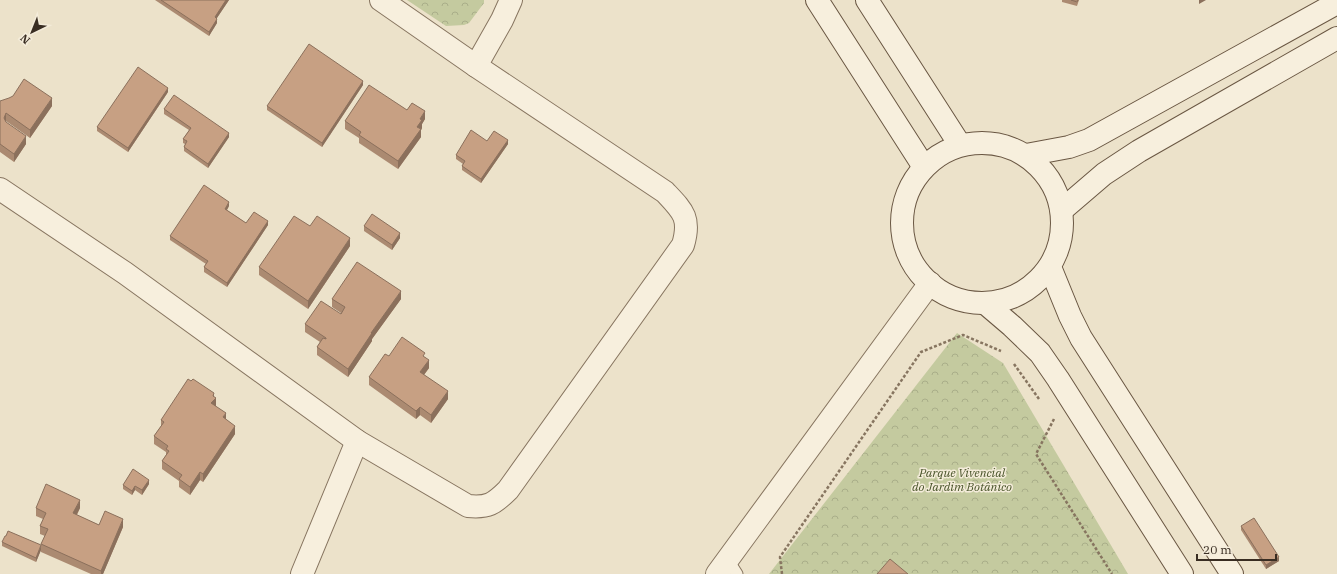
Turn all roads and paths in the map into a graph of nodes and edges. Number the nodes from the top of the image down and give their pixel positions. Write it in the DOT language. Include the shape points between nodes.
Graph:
graph roads {
  1 [pos="381,0"];
  2 [pos="511,0"];
  3 [pos="817,0"];
  4 [pos="867,0"];
  5 [pos="1337,3"];
  6 [pos="1337,38"];
  7 [pos="476,66"];
  8 [pos="960,145"];
  9 [pos="1026,155"];
  10 [pos="924,167"];
  11 [pos="0,189"];
  12 [pos="1062,210"];
  13 [pos="1050,267"];
  14 [pos="930,283"];
  15 [pos="985,303"];
  16 [pos="1005,353"];
  17 [pos="1010,359"];
  18 [pos="1041,401"];
  19 [pos="1050,413"];
  20 [pos="356,440"];
  21 [pos="727,569"];
  22 [pos="302,574"];
  23 [pos="782,574"];
  24 [pos="1112,574"];
  25 [pos="1182,574"];
  26 [pos="1232,574"];
  1 -- 7 [label="street"];
  2 -- 7 [label="street"];
  3 -- 10 [label="street"];
  4 -- 8 [label="street"];
  5 -- 9 [label="street" via="1089,140 1069,147"];
  6 -- 12 [label="street" via="1139,151 1104,174"];
  7 -- 20 [label="street" via="665,192 686,218 687,232 683,245 508,490 489,506 468,506"];
  8 -- 9 [label="street" via="983,142 1005,146"];
  8 -- 10 [label="street" via="940,154"];
  9 -- 12 [label="street" via="1043,170 1055,189"];
  10 -- 14 [label="street" via="908,195 903,213 904,239 913,263"];
  11 -- 20 [label="street" via="125,273"];
  12 -- 13 [label="street" via="1061,240"];
  13 -- 15 [label="street" via="1032,286 1010,298"];
  13 -- 26 [label="street" via="1081,338"];
  14 -- 15 [label="street" via="946,294 965,301"];
  14 -- 21 [label="street"];
  15 -- 25 [label="street" via="1040,353"];
  16 -- 23 [label="path" via="963,335 921,352 780,556"];
  17 -- 18 [label="path"];
  19 -- 24 [label="path" via="1054,419 1036,454"];
  20 -- 22 [label="street"];
}
